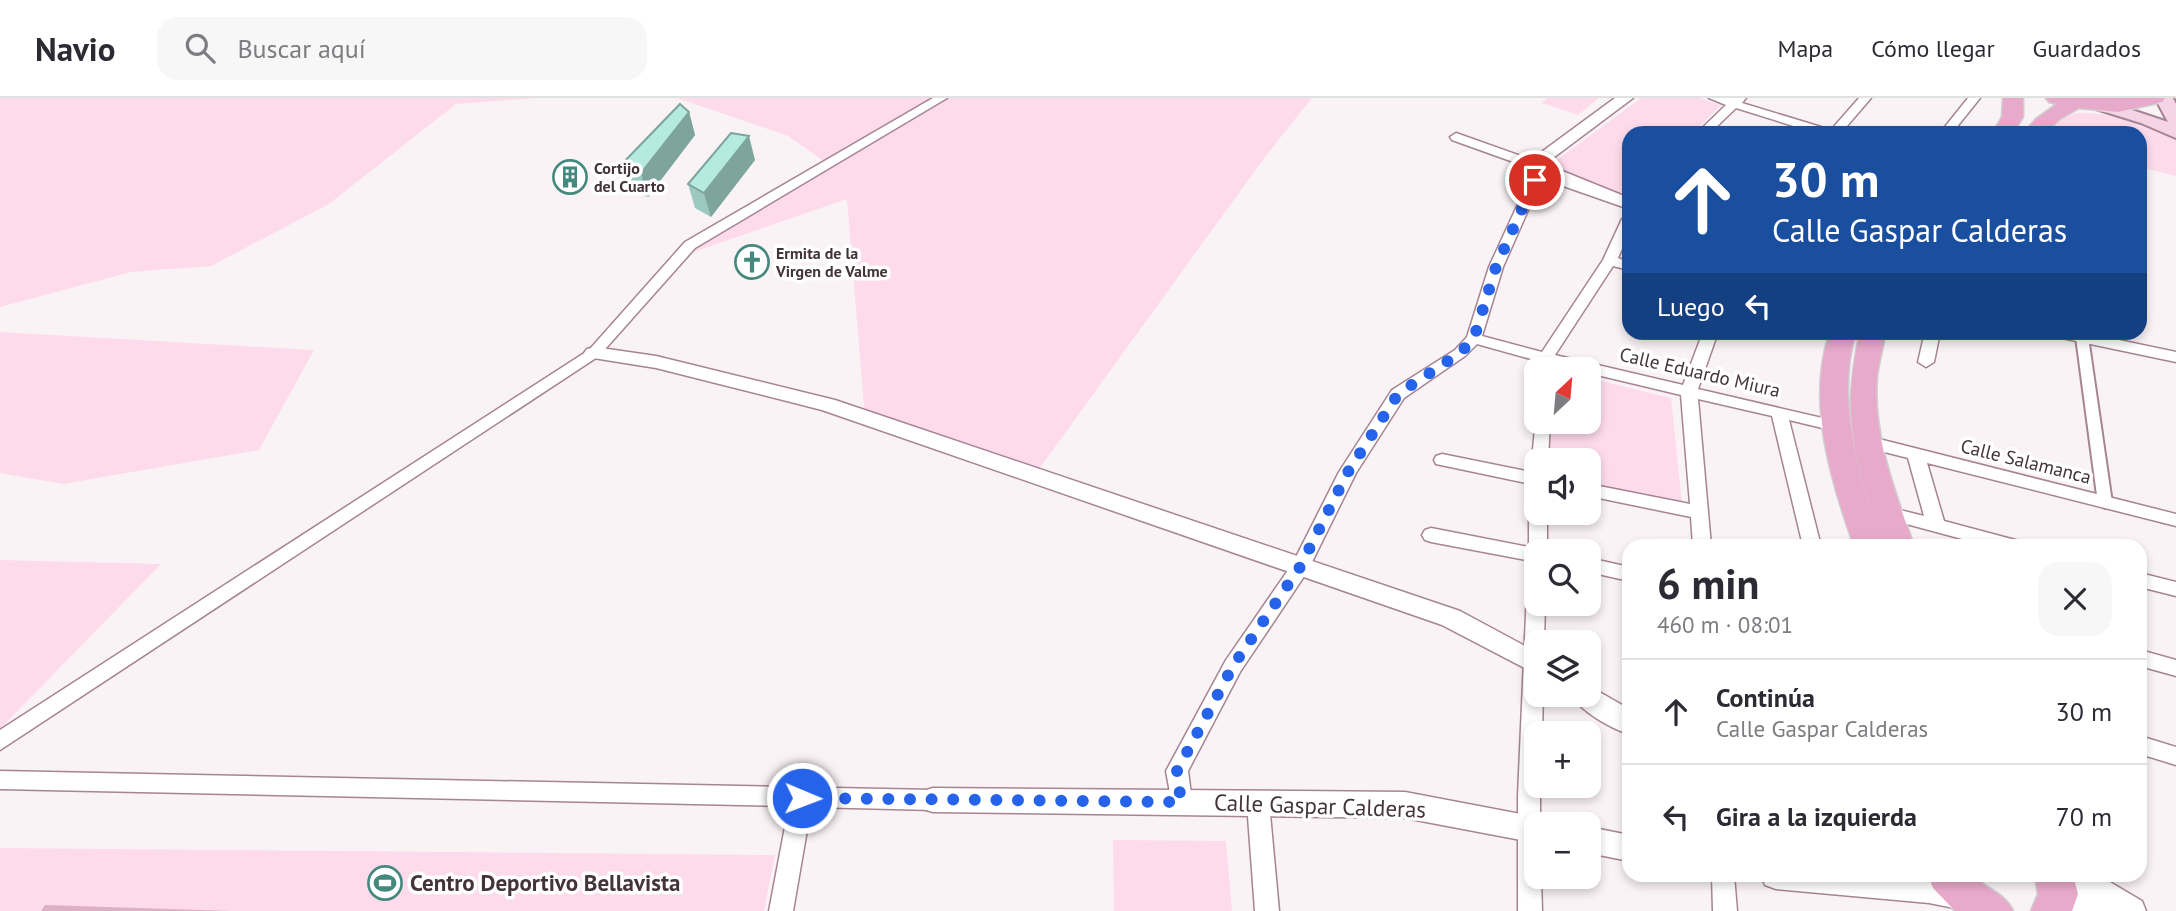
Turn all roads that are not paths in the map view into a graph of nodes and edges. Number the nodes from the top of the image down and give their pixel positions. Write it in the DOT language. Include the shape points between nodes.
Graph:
graph roads {
  1 [pos="940,98"];
  2 [pos="1625,98"];
  3 [pos="1715,98"];
  4 [pos="1865,98"];
  5 [pos="1974,98"];
  6 [pos="2013,98"];
  7 [pos="2056,98"];
  8 [pos="2155,98"];
  9 [pos="2165,98"];
  10 [pos="1737,101"];
  11 [pos="2077,102"];
  12 [pos="2102,105"];
  13 [pos="2176,121"];
  14 [pos="1709,126"];
  15 [pos="1809,126"];
  16 [pos="1841,126"];
  17 [pos="1952,126"];
  18 [pos="2008,126"];
  19 [pos="2041,126"];
  20 [pos="2176,133"];
  21 [pos="1455,137"];
  22 [pos="1534,165"];
  23 [pos="1564,180"];
  24 [pos="1622,201"];
  25 [pos="1622,233"];
  26 [pos="1609,260"];
  27 [pos="1622,264"];
  28 [pos="1474,338"];
  29 [pos="1708,340"];
  30 [pos="1841,340"];
  31 [pos="1871,340"];
  32 [pos="1931,340"];
  33 [pos="2081,340"];
  34 [pos="2091,340"];
  35 [pos="594,353"];
  36 [pos="1529,357"];
  37 [pos="1550,357"];
  38 [pos="2176,357"];
  39 [pos="1926,362"];
  40 [pos="1601,374"];
  41 [pos="1689,391"];
  42 [pos="1779,413"];
  43 [pos="1835,426"];
  44 [pos="1867,442"];
  45 [pos="1916,455"];
  46 [pos="1442,460"];
  47 [pos="1524,477"];
  48 [pos="1601,492"];
  49 [pos="2105,503"];
  50 [pos="1699,512"];
  51 [pos="1888,513"];
  52 [pos="2176,520"];
  53 [pos="1936,526"];
  54 [pos="1431,536"];
  55 [pos="1701,539"];
  56 [pos="1810,539"];
  57 [pos="1867,539"];
  58 [pos="1897,539"];
  59 [pos="1986,539"];
  60 [pos="1524,551"];
  61 [pos="1300,567"];
  62 [pos="1601,568"];
  63 [pos="1622,572"];
  64 [pos="2147,581"];
  65 [pos="2176,589"];
  66 [pos="1524,657"];
  67 [pos="2147,660"];
  68 [pos="2176,668"];
  69 [pos="1601,705"];
  70 [pos="1534,707"];
  71 [pos="1622,718"];
  72 [pos="0,741"];
  73 [pos="2147,747"];
  74 [pos="2176,756"];
  75 [pos="0,780"];
  76 [pos="802,798"];
  77 [pos="933,800"];
  78 [pos="1181,802"];
  79 [pos="1258,803"];
  80 [pos="1532,812"];
  81 [pos="1524,827"];
  82 [pos="1601,842"];
  83 [pos="1622,847"];
  84 [pos="1723,882"];
  85 [pos="1852,882"];
  86 [pos="1531,889"];
  87 [pos="2058,892"];
  88 [pos="1974,900"];
  89 [pos="781,911"];
  90 [pos="1267,911"];
  91 [pos="1530,911"];
  92 [pos="1725,911"];
  93 [pos="2095,911"];
  94 [pos="2131,911"];
  1 -- 35 [label="street" via="690,245"];
  2 -- 22 [label="street"];
  3 -- 10 [label="street"];
  4 -- 16 [label="street"];
  5 -- 17 [label="street"];
  6 -- 18 [label="main road"];
  7 -- 11 [label="main road"];
  8 -- 12 [label="main road" via="2127,106"];
  9 -- 13 [label="main road"];
  10 -- 14 [label="street"];
  10 -- 15 [label="street"];
  11 -- 12 [label="main road"];
  11 -- 19 [label="main road" via="2058,110"];
  12 -- 20 [label="main road"];
  21 -- 22 [label="street"];
  22 -- 23 [label="street"];
  23 -- 24 [label="street"];
  23 -- 28 [label="street" via="1535,180 1496,267"];
  25 -- 26 [label="street"];
  26 -- 27 [label="street"];
  26 -- 37 [label="street"];
  28 -- 36 [label="street, Calle Eduardo Miura"];
  28 -- 61 [label="street" via="1460,353 1398,394 1348,472"];
  29 -- 41 [label="street"];
  30 -- 43 [label="main road" via="1836,360"];
  31 -- 44 [label="main road" via="1864,376"];
  32 -- 39 [label="street"];
  33 -- 49 [label="street"];
  34 -- 38 [label="street"];
  35 -- 61 [label="street" via="656,362 828,405"];
  35 -- 72 [label="street"];
  40 -- 41 [label="street, Calle Eduardo Miura"];
  41 -- 42 [label="street, Calle Eduardo Miura"];
  41 -- 50 [label="street"];
  42 -- 43 [label="street, Calle Eduardo Miura"];
  42 -- 56 [label="street"];
  43 -- 57 [label="main road" via="1839,456"];
  44 -- 45 [label="street, Calle Salamanca"];
  44 -- 51 [label="main road"];
  45 -- 49 [label="street, Calle Salamanca"];
  45 -- 53 [label="street"];
  46 -- 47 [label="street"];
  48 -- 50 [label="street"];
  49 -- 52 [label="street, Calle Salamanca"];
  50 -- 55 [label="street"];
  51 -- 53 [label="street"];
  51 -- 58 [label="main road"];
  53 -- 59 [label="street"];
  54 -- 60 [label="street"];
  61 -- 66 [label="street" via="1451,618"];
  61 -- 78 [label="street" via="1233,666 1177,771"];
  62 -- 63 [label="street"];
  64 -- 65 [label="street"];
  67 -- 68 [label="street"];
  69 -- 71 [label="street"];
  70 -- 80 [label="street"];
  73 -- 74 [label="street"];
  75 -- 76 [label="street"];
  76 -- 77 [label="street"];
  76 -- 89 [label="street"];
  77 -- 78 [label="street, Calle Gaspar Calderas"];
  78 -- 79 [label="street, Calle Gaspar Calderas"];
  79 -- 81 [label="street, Calle Gaspar Calderas" via="1405,805"];
  79 -- 90 [label="street"];
  82 -- 83 [label="street"];
  84 -- 92 [label="street"];
  85 -- 88 [label="street" via="1929,889"];
  86 -- 91 [label="street"];
  87 -- 93 [label="street"];
  87 -- 94 [label="street"];
}
